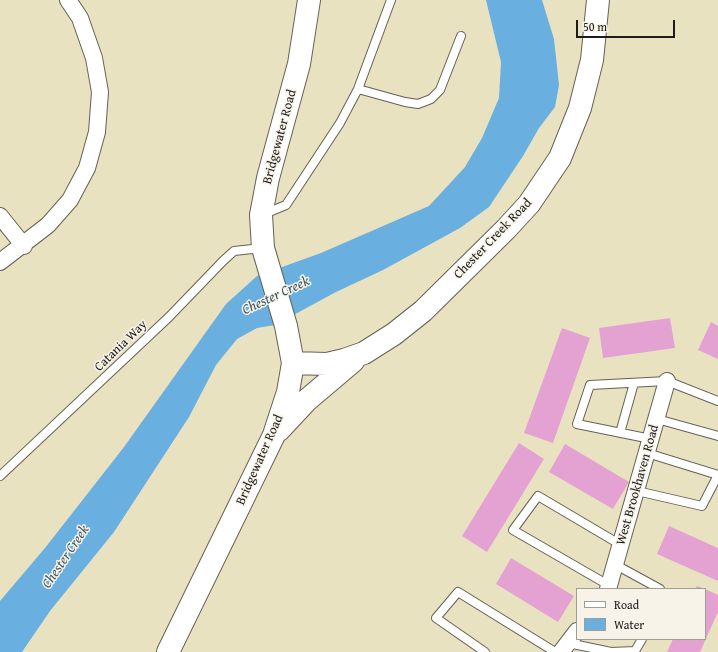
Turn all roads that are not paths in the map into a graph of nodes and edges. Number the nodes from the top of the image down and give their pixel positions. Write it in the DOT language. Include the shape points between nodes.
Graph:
graph roads {
  1 [pos="68,0"];
  2 [pos="309,0"];
  3 [pos="391,0"];
  4 [pos="598,0"];
  5 [pos="461,36"];
  6 [pos="358,89"];
  7 [pos="261,215"];
  8 [pos="0,216"];
  9 [pos="24,246"];
  10 [pos="265,257"];
  11 [pos="0,262"];
  12 [pos="364,353"];
  13 [pos="293,363"];
  14 [pos="667,381"];
  15 [pos="634,383"];
  16 [pos="718,401"];
  17 [pos="657,419"];
  18 [pos="620,432"];
  19 [pos="274,435"];
  20 [pos="718,436"];
  21 [pos="649,446"];
  22 [pos="718,475"];
  23 [pos="0,476"];
  24 [pos="637,491"];
  25 [pos="622,545"];
  26 [pos="616,565"];
  27 [pos="609,587"];
  28 [pos="658,588"];
  29 [pos="641,640"];
  30 [pos="565,645"];
  31 [pos="168,652"];
  32 [pos="485,652"];
  1 -- 9 [label="street" via="80,18 94,58 100,92 97,132 87,168 70,200 48,225"];
  2 -- 7 [label="street, Bridgewater Road" via="299,64 268,178"];
  3 -- 6 [label="lane"];
  4 -- 12 [label="street, Chester Creek Road" via="588,82 571,135 545,183 506,229 423,311"];
  5 -- 6 [label="lane" via="440,90 431,99 418,104"];
  6 -- 7 [label="lane" via="340,123 286,205"];
  7 -- 10 [label="street, Bridgewater Road"];
  8 -- 9 [label="street"];
  9 -- 11 [label="street"];
  10 -- 13 [label="street, Bridgewater Road" via="286,326"];
  10 -- 23 [label="lane, Catania Way" via="234,251 169,317"];
  12 -- 13 [label="street, Chester Creek Road" via="327,364"];
  12 -- 19 [label="street" via="312,395"];
  13 -- 19 [label="street, Bridgewater Road" via="288,392"];
  14 -- 15 [label="lane"];
  14 -- 16 [label="lane"];
  14 -- 17 [label="street, West Brookhaven Road"];
  15 -- 18 [label="lane"];
  15 -- 18 [label="lane" via="590,385 577,424"];
  17 -- 20 [label="lane"];
  17 -- 21 [label="street, West Brookhaven Road"];
  18 -- 21 [label="lane"];
  19 -- 31 [label="street, Bridgewater Road"];
  21 -- 22 [label="lane"];
  21 -- 24 [label="street, West Brookhaven Road"];
  22 -- 24 [label="lane" via="702,506"];
  24 -- 25 [label="street, West Brookhaven Road"];
  25 -- 26 [label="street, West Brookhaven Road"];
  25 -- 27 [label="lane" via="538,496 513,530"];
  26 -- 27 [label="street, West Brookhaven Road"];
  26 -- 28 [label="lane"];
  29 -- 30 [label="lane" via="635,651 611,652"];
  30 -- 32 [label="lane" via="458,592 436,618"];
}
